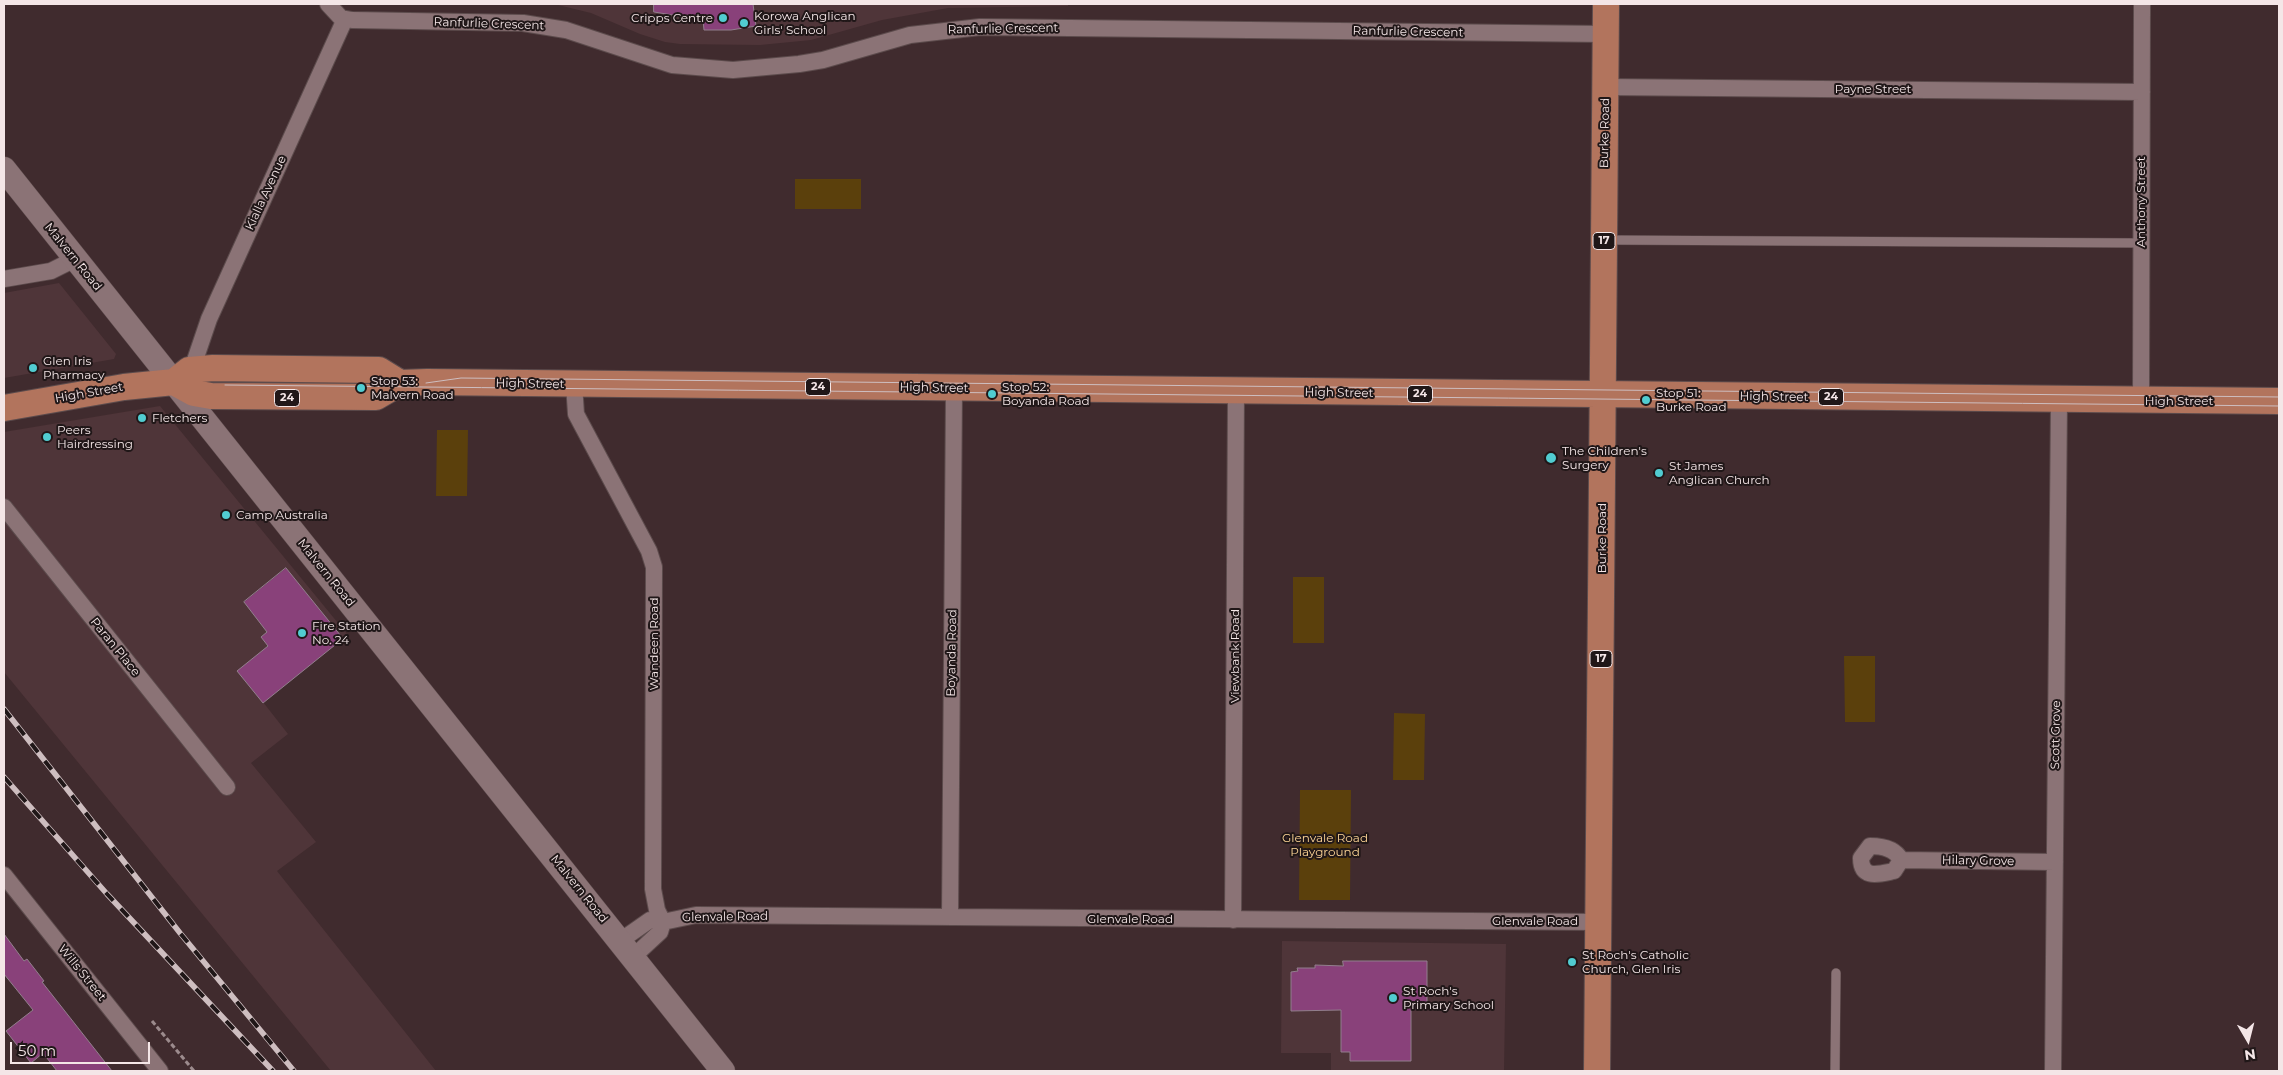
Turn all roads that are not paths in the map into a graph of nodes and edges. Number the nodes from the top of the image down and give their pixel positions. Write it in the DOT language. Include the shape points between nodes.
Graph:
graph roads {
  1 [pos="328,4"];
  2 [pos="1606,4"];
  3 [pos="2142,4"];
  4 [pos="345,20"];
  5 [pos="1606,34"];
  6 [pos="1605,87"];
  7 [pos="2142,92"];
  8 [pos="4,169"];
  9 [pos="1604,240"];
  10 [pos="2141,243"];
  11 [pos="75,259"];
  12 [pos="4,279"];
  13 [pos="183,375"];
  14 [pos="574,384"];
  15 [pos="954,389"];
  16 [pos="1236,392"];
  17 [pos="1603,395"];
  18 [pos="2058,400"];
  19 [pos="2141,400"];
  20 [pos="2279,402"];
  21 [pos="4,408"];
  22 [pos="4,507"];
  23 [pos="227,787"];
  24 [pos="1901,860"];
  25 [pos="2055,862"];
  26 [pos="4,875"];
  27 [pos="950,918"];
  28 [pos="1233,920"];
  29 [pos="663,922"];
  30 [pos="1598,922"];
  31 [pos="626,949"];
  32 [pos="1836,973"];
  33 [pos="160,1071"];
  34 [pos="722,1071"];
  35 [pos="1597,1071"];
  36 [pos="1834,1071"];
  37 [pos="2053,1071"];
  1 -- 4 [label="street"];
  2 -- 5 [label="main road, Burke Road / 17"];
  3 -- 7 [label="street, Anthony Street"];
  4 -- 5 [label="street, Ranfurlie Crescent" via="544,25 672,66 733,70 823,60 910,35 980,27"];
  4 -- 13 [label="street, Kialla Avenue"];
  5 -- 6 [label="main road, Burke Road / 17"];
  6 -- 7 [label="street, Payne Street"];
  6 -- 9 [label="main road, Burke Road / 17"];
  7 -- 10 [label="street, Anthony Street"];
  8 -- 11 [label="main road, Malvern Road"];
  9 -- 10 [label="lane"];
  9 -- 17 [label="main road, Burke Road / 17"];
  10 -- 19 [label="street, Anthony Street"];
  11 -- 12 [label="street" via="51,271"];
  11 -- 13 [label="main road, Malvern Road"];
  13 -- 14 [label="main road, High Street / 24" via="194,393 211,396 376,397 400,383"];
  13 -- 21 [label="main road, High Street"];
  13 -- 31 [label="main road, Malvern Road"];
  14 -- 15 [label="main road, High Street / 24"];
  14 -- 29 [label="street, Wandeen Road" via="576,414 649,551 654,567 653,889"];
  15 -- 16 [label="main road, High Street / 24"];
  15 -- 27 [label="street, Boyanda Road"];
  16 -- 17 [label="main road, High Street / 24"];
  16 -- 28 [label="street, Viewbank Road"];
  17 -- 18 [label="main road, High Street / 24"];
  17 -- 30 [label="main road, Burke Road / 17"];
  18 -- 19 [label="main road, High Street / 24"];
  18 -- 25 [label="street, Scott Grove"];
  19 -- 20 [label="main road, High Street / 24"];
  22 -- 23 [label="street, Paran Place"];
  24 -- 25 [label="street, Hilary Grove"];
  25 -- 37 [label="street, Scott Grove"];
  26 -- 33 [label="street, Wills Street"];
  27 -- 28 [label="street, Glenvale Road"];
  27 -- 29 [label="street, Glenvale Road" via="696,915"];
  28 -- 30 [label="street, Glenvale Road"];
  29 -- 31 [label="street" via="660,932"];
  30 -- 35 [label="main road, Burke Road / 17"];
  31 -- 34 [label="main road, Malvern Road"];
  32 -- 36 [label="lane"];
}
